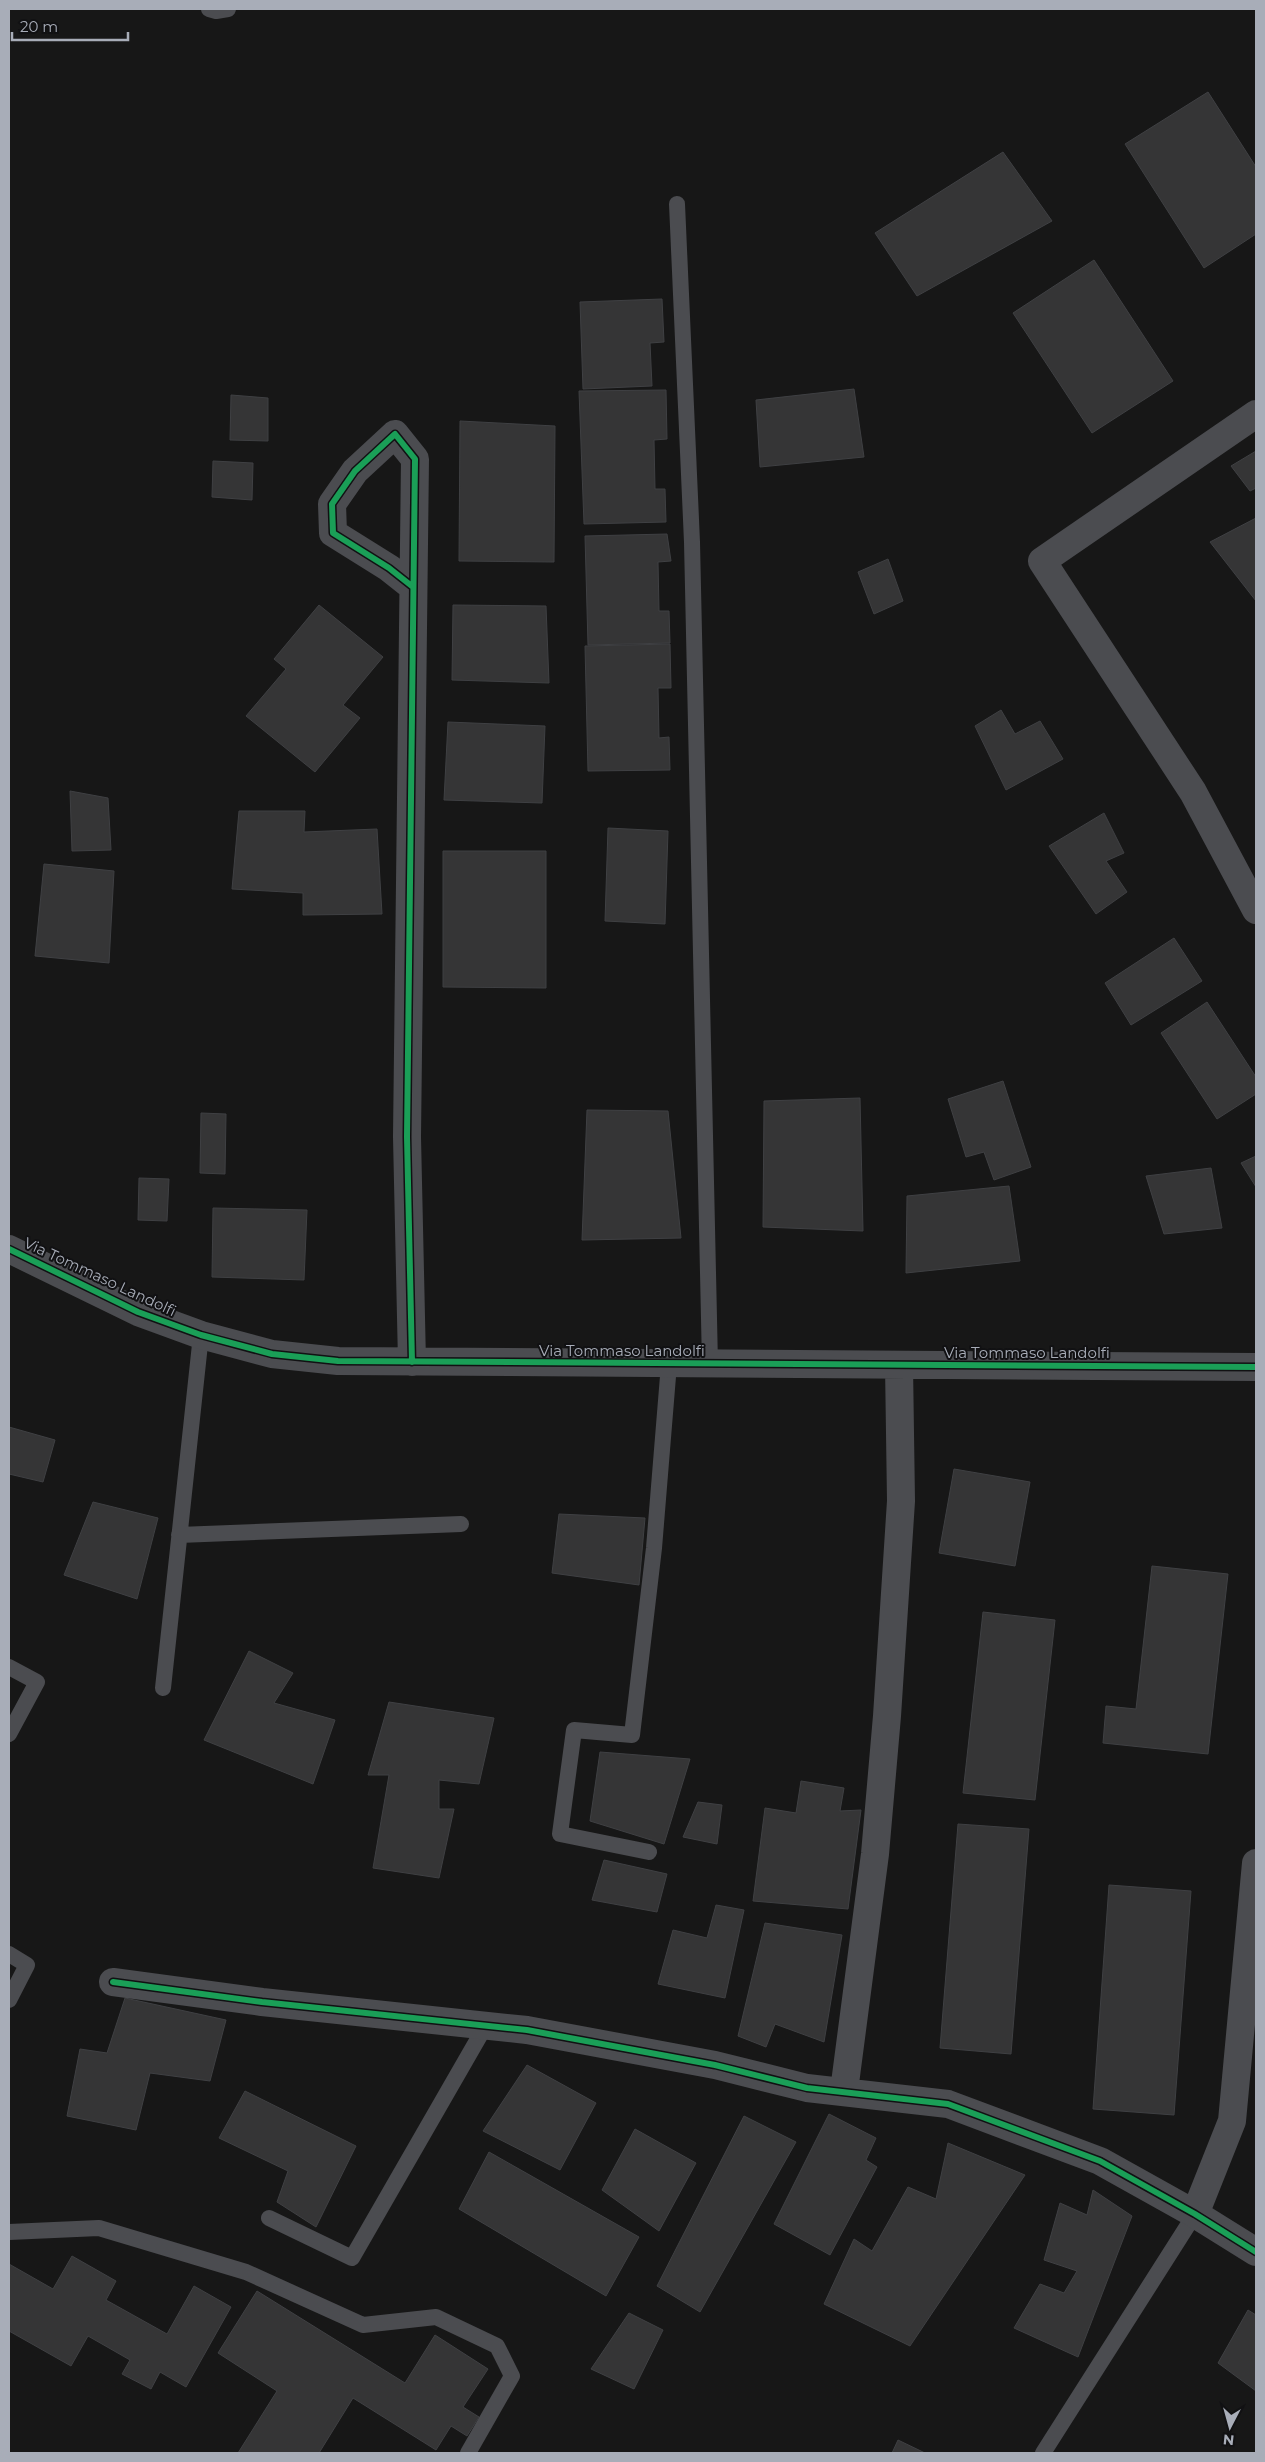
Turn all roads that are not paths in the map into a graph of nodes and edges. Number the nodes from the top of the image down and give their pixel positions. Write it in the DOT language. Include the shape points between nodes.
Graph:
graph roads {
  1 [pos="209,9"];
  2 [pos="228,9"];
  3 [pos="677,204"];
  4 [pos="1256,414"];
  5 [pos="413,587"];
  6 [pos="1256,910"];
  7 [pos="9,1249"];
  8 [pos="201,1335"];
  9 [pos="412,1362"];
  10 [pos="670,1364"];
  11 [pos="710,1364"];
  12 [pos="899,1365"];
  13 [pos="1256,1367"];
  14 [pos="461,1524"];
  15 [pos="179,1535"];
  16 [pos="9,1667"];
  17 [pos="162,1688"];
  18 [pos="9,1734"];
  19 [pos="649,1852"];
  20 [pos="1256,1863"];
  21 [pos="9,1954"];
  22 [pos="113,1982"];
  23 [pos="9,2000"];
  24 [pos="486,2026"];
  25 [pos="844,2092"];
  26 [pos="1195,2214"];
  27 [pos="269,2218"];
  28 [pos="9,2232"];
  29 [pos="1256,2252"];
  30 [pos="468,2453"];
  31 [pos="1043,2453"];
  1 -- 2 [label="lane"];
  3 -- 11 [label="lane" via="692,542"];
  4 -- 6 [label="street" via="1042,561 1193,792"];
  5 -- 5 [label="street" via="415,459 395,434 355,470 332,504 333,533"];
  5 -- 9 [label="street" via="408,1137"];
  7 -- 8 [label="street, Via Tommaso Landolfi" via="138,1312"];
  8 -- 9 [label="street, Via Tommaso Landolfi" via="272,1354 338,1361"];
  8 -- 15 [label="lane"];
  9 -- 10 [label="street, Via Tommaso Landolfi"];
  10 -- 11 [label="street, Via Tommaso Landolfi"];
  10 -- 19 [label="lane" via="654,1548 632,1735 574,1730 560,1834"];
  11 -- 12 [label="street, Via Tommaso Landolfi"];
  12 -- 13 [label="street, Via Tommaso Landolfi"];
  12 -- 25 [label="street" via="901,1501 887,1716 875,1854"];
  14 -- 15 [label="lane"];
  15 -- 17 [label="lane"];
  16 -- 18 [label="lane" via="37,1682"];
  20 -- 26 [label="street" via="1232,2121"];
  21 -- 23 [label="lane" via="27,1965"];
  22 -- 24 [label="street"];
  24 -- 25 [label="street" via="527,2030 715,2065 807,2088"];
  24 -- 27 [label="lane" via="352,2258"];
  25 -- 26 [label="street" via="948,2104 1100,2161"];
  26 -- 29 [label="street"];
  26 -- 31 [label="lane"];
  28 -- 30 [label="lane" via="99,2228 246,2272 363,2325 436,2317 497,2346 512,2376"];
}
